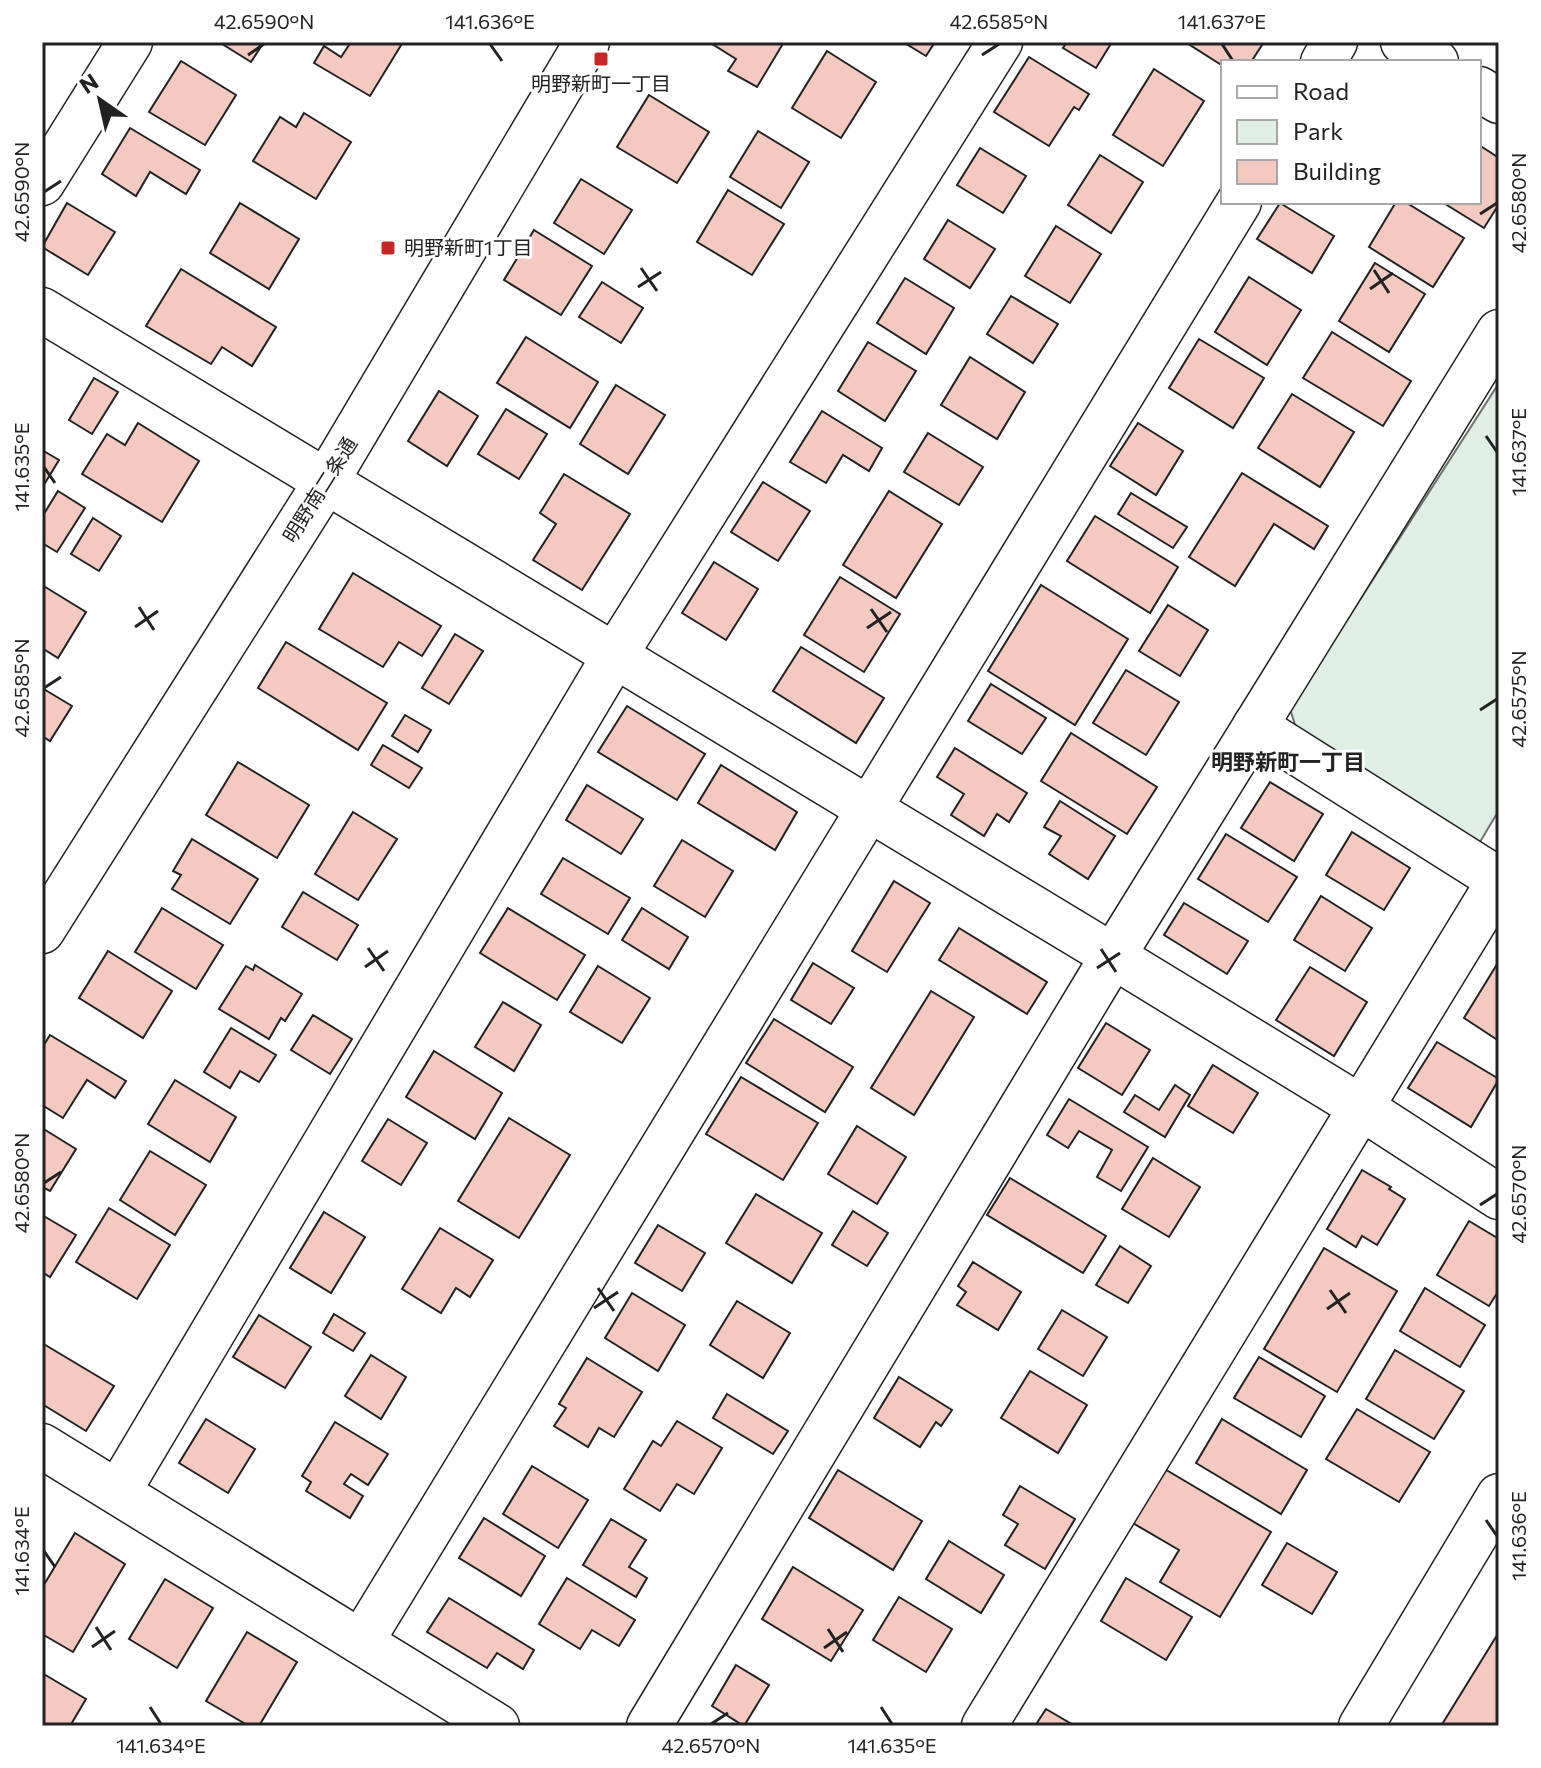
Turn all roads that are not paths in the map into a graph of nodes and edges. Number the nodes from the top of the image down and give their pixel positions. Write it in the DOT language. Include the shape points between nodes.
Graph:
graph roads {
  1 [pos="130,42"];
  2 [pos="587,42"];
  3 [pos="1000,42"];
  4 [pos="1335,42"];
  5 [pos="1403,42"];
  6 [pos="1324,60"];
  7 [pos="1433,60"];
  8 [pos="1481,90"];
  9 [pos="1499,101"];
  10 [pos="42,183"];
  11 [pos="1238,204"];
  12 [pos="42,310"];
  13 [pos="1499,332"];
  14 [pos="327,480"];
  15 [pos="615,655"];
  16 [pos="1255,726"];
  17 [pos="870,811"];
  18 [pos="1499,881"];
  19 [pos="42,931"];
  20 [pos="1113,956"];
  21 [pos="1362,1108"];
  22 [pos="1499,1197"];
  23 [pos="42,1446"];
  24 [pos="118,1492"];
  25 [pos="1499,1496"];
  26 [pos="361,1642"];
  27 [pos="497,1726"];
  28 [pos="649,1726"];
  29 [pos="984,1726"];
  30 [pos="1361,1726"];
  1 -- 10 [label="street"];
  2 -- 14 [label="street, 明野南二条通"];
  3 -- 15 [label="street"];
  4 -- 6 [label="street"];
  5 -- 7 [label="street"];
  8 -- 9 [label="street"];
  11 -- 17 [label="street"];
  12 -- 14 [label="street"];
  13 -- 16 [label="street"];
  14 -- 15 [label="street"];
  14 -- 19 [label="street, 明野南二条通"];
  15 -- 17 [label="street"];
  15 -- 24 [label="street"];
  16 -- 18 [label="street"];
  16 -- 20 [label="street"];
  17 -- 20 [label="street"];
  17 -- 26 [label="street"];
  18 -- 21 [label="street"];
  20 -- 21 [label="street"];
  20 -- 28 [label="street"];
  21 -- 22 [label="street"];
  21 -- 29 [label="street"];
  23 -- 24 [label="street"];
  24 -- 26 [label="street"];
  25 -- 30 [label="street"];
  26 -- 27 [label="street"];
}
